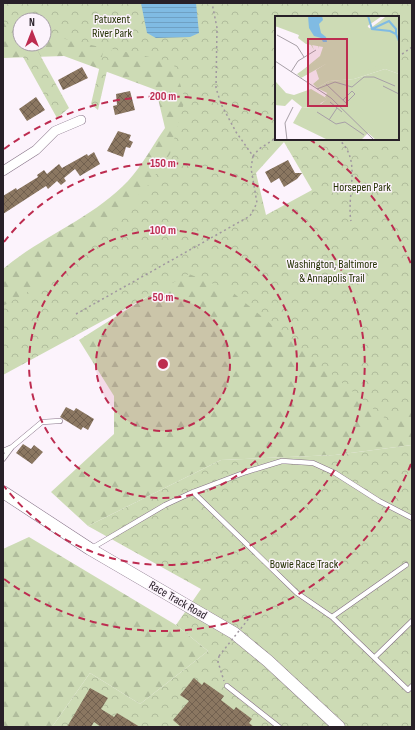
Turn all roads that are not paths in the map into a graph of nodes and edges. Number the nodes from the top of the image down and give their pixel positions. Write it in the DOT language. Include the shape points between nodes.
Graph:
graph roads {
  1 [pos="81,120"];
  2 [pos="3,171"];
  3 [pos="60,421"];
  4 [pos="12,447"];
  5 [pos="3,451"];
  6 [pos="3,459"];
  7 [pos="3,492"];
  8 [pos="194,492"];
  9 [pos="412,518"];
  10 [pos="90,549"];
  11 [pos="406,565"];
  12 [pos="332,618"];
  13 [pos="412,620"];
  14 [pos="375,657"];
  15 [pos="228,686"];
  16 [pos="412,686"];
  17 [pos="279,727"];
  18 [pos="339,727"];
  1 -- 2 [label="street" via="55,131 36,150"];
  3 -- 4 [label="lane" via="42,422"];
  4 -- 5 [label="lane"];
  4 -- 6 [label="lane"];
  7 -- 10 [label="street, Race Track Road"];
  8 -- 9 [label="lane" via="282,461 301,461 313,463 335,473"];
  8 -- 10 [label="lane" via="165,505"];
  8 -- 12 [label="lane" via="297,593"];
  10 -- 18 [label="street, Race Track Road" via="234,633"];
  11 -- 12 [label="lane"];
  12 -- 14 [label="lane"];
  13 -- 14 [label="lane"];
  14 -- 16 [label="lane" via="408,690"];
  15 -- 17 [label="lane"];
}
